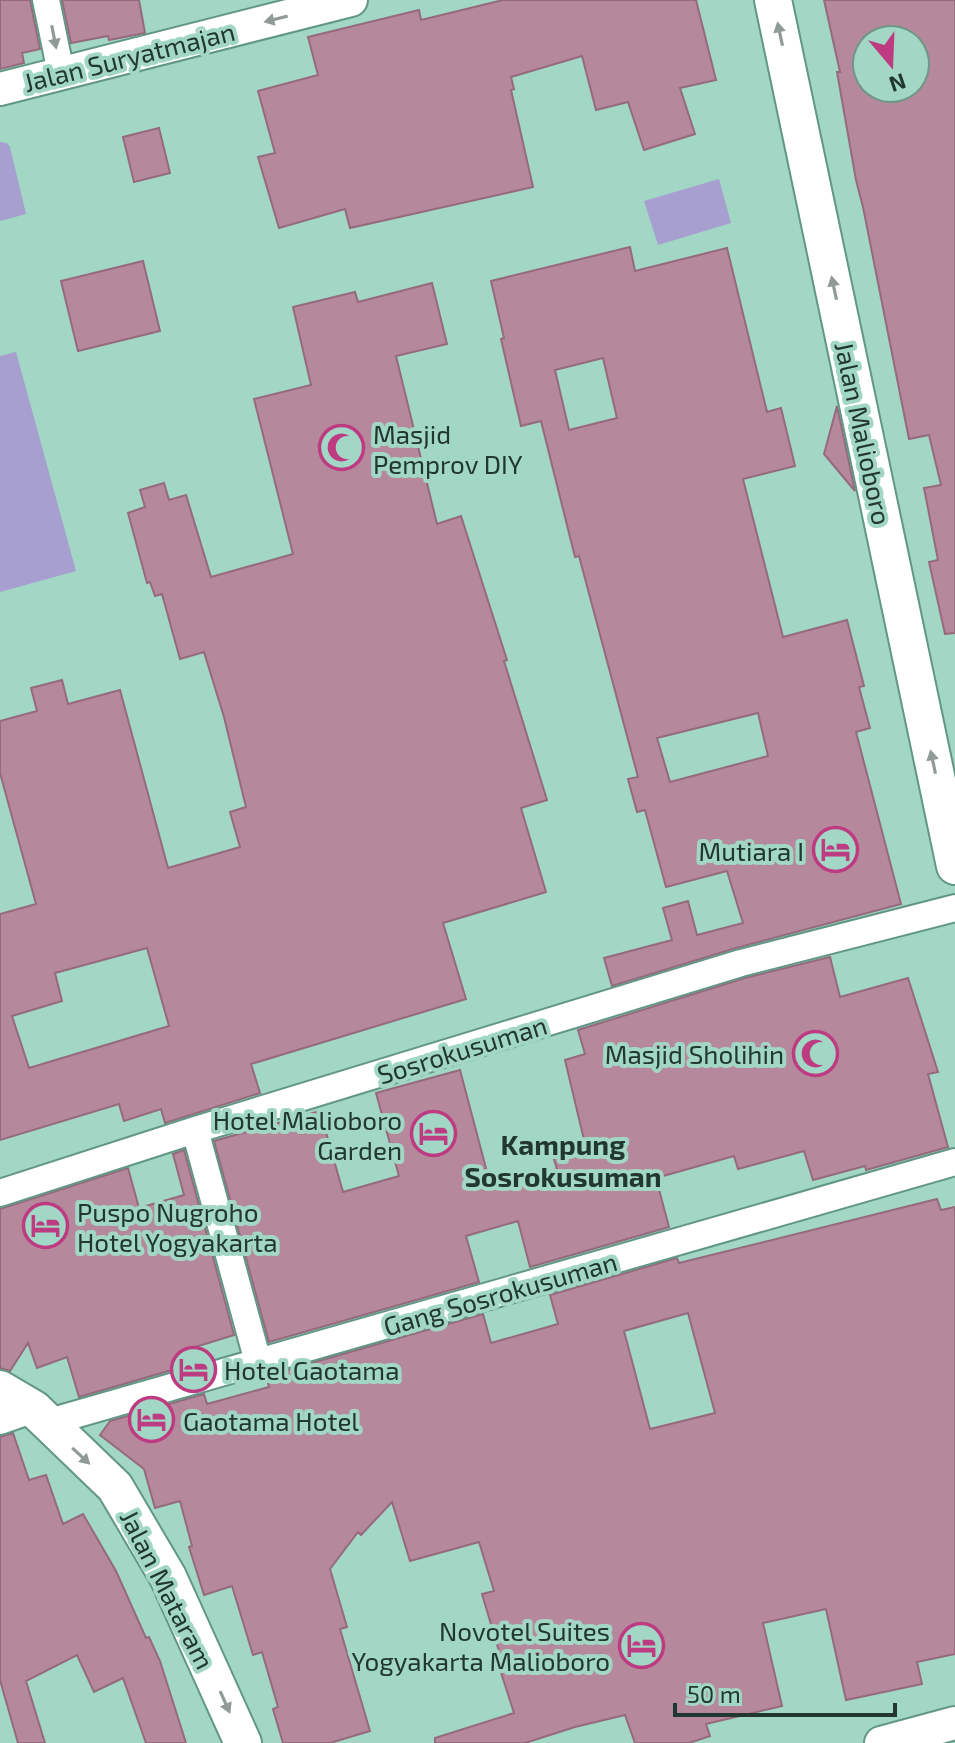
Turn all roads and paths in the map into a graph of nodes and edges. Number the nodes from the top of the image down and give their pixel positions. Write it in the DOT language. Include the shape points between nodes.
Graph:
graph roads {
  1 [pos="46,0"];
  2 [pos="351,0"];
  3 [pos="773,0"];
  4 [pos="61,73"];
  5 [pos="0,89"];
  6 [pos="955,866"];
  7 [pos="955,908"];
  8 [pos="195,1130"];
  9 [pos="955,1162"];
  10 [pos="0,1193"];
  11 [pos="258,1362"];
  12 [pos="0,1389"];
  13 [pos="40,1416"];
  14 [pos="0,1421"];
  15 [pos="955,1723"];
  16 [pos="243,1743"];
  17 [pos="881,1743"];
  1 -- 4 [label="street, one-way"];
  2 -- 4 [label="street, Jalan Suryatmajan, one-way"];
  6 -- 3 [label="main road, Jalan Malioboro, one-way"];
  4 -- 5 [label="street, Jalan Suryatmajan"];
  7 -- 8 [label="street, Sosrokusuman" via="741,963"];
  8 -- 10 [label="street, Sosrokusuman"];
  8 -- 11 [label="street"];
  9 -- 11 [label="street, Gang Sosrokusuman"];
  11 -- 13 [label="street, Gang Sosrokusuman"];
  12 -- 13 [label="main road, Jalan Mataram"];
  13 -- 14 [label="street, Gang Sosrokusuman"];
  13 -- 16 [label="main road, Jalan Mataram, one-way" via="115,1487 168,1577"];
  15 -- 17 [label="street"];
}
